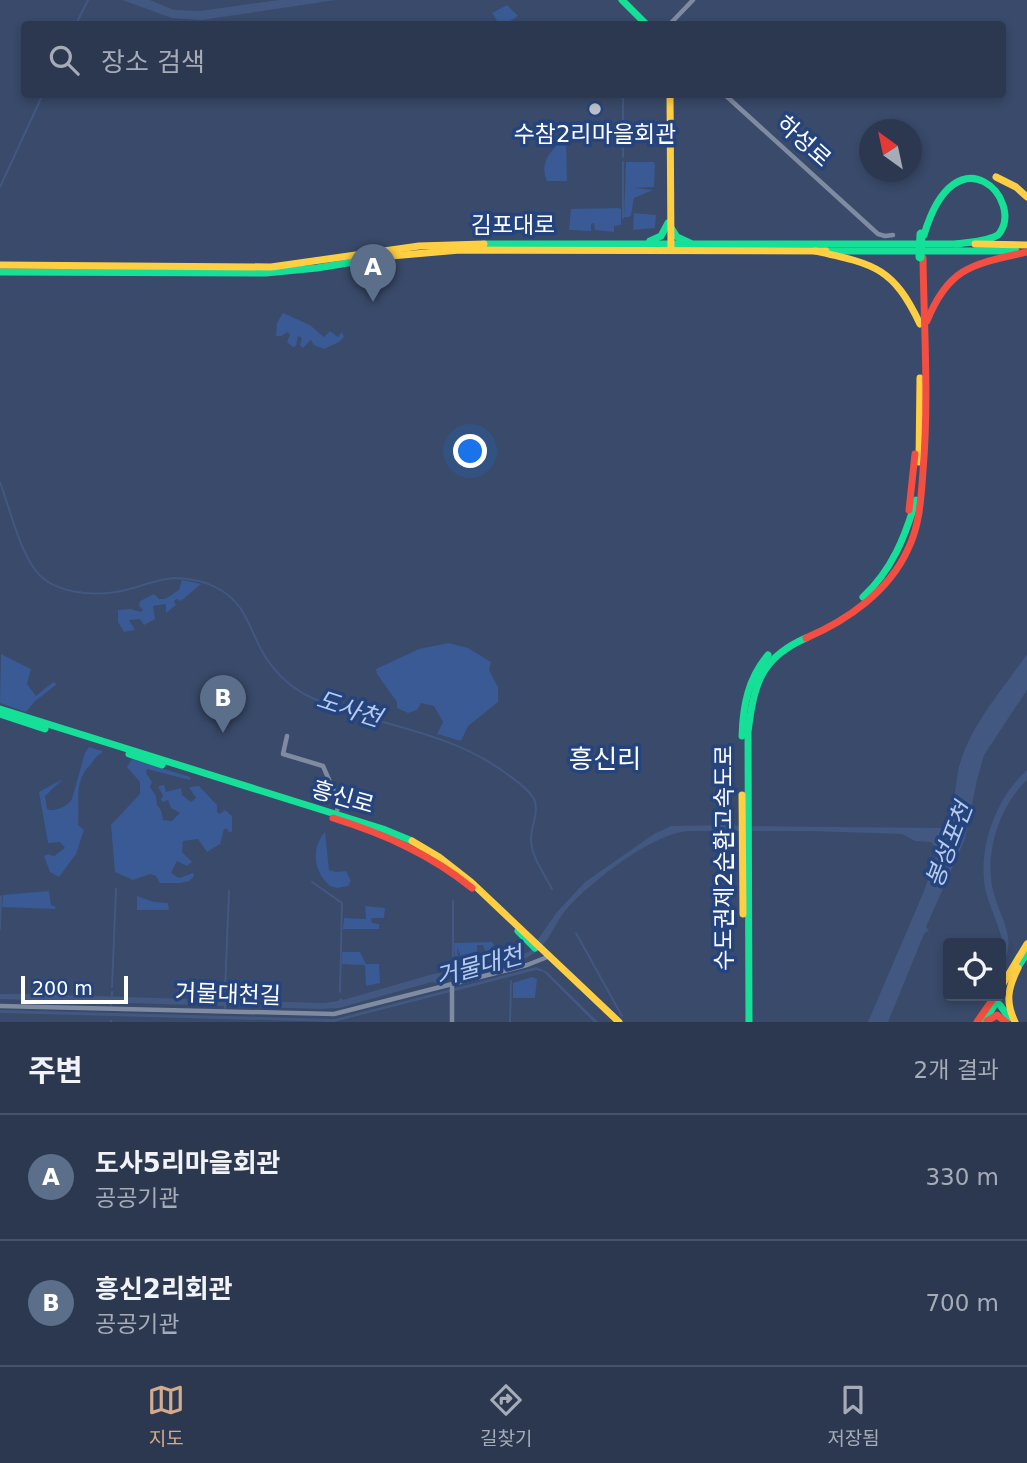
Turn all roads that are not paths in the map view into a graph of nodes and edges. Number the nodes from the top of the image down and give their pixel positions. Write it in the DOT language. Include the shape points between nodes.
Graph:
graph roads {
  1 [pos="623,0"];
  2 [pos="693,0"];
  3 [pos="645,21"];
  4 [pos="673,21"];
  5 [pos="669,98"];
  6 [pos="728,98"];
  7 [pos="1027,197"];
  8 [pos="669,223"];
  9 [pos="923,234"];
  10 [pos="893,235"];
  11 [pos="638,244"];
  12 [pos="692,244"];
  13 [pos="956,244"];
  14 [pos="1027,245"];
  15 [pos="669,247"];
  16 [pos="815,251"];
  17 [pos="1027,252"];
  18 [pos="0,265"];
  19 [pos="0,272"];
  20 [pos="922,327"];
  21 [pos="914,522"];
  22 [pos="0,712"];
  23 [pos="287,736"];
  24 [pos="336,815"];
  25 [pos="746,815"];
  26 [pos="746,840"];
  27 [pos="531,941"];
  28 [pos="1027,944"];
  29 [pos="1027,953"];
  30 [pos="545,955"];
  31 [pos="1018,968"];
  32 [pos="1006,979"];
  33 [pos="452,984"];
  34 [pos="1006,985"];
  35 [pos="994,1001"];
  36 [pos="996,1001"];
  37 [pos="999,1001"];
  38 [pos="0,1006"];
  39 [pos="1010,1021"];
  40 [pos="452,1022"];
  41 [pos="613,1022"];
  42 [pos="619,1022"];
  43 [pos="744,1022"];
  44 [pos="749,1022"];
  45 [pos="977,1022"];
  46 [pos="985,1022"];
  1 -- 3 [label="main road"];
  2 -- 4 [label="street"];
  5 -- 8 [label="main road"];
  6 -- 10 [label="street, 하성로" via="878,234"];
  7 -- 9 [label="main road" via="995,177 962,178 937,194 926,212"];
  8 -- 11 [label="main road" via="658,238"];
  8 -- 12 [label="main road" via="677,237"];
  8 -- 15 [label="main road"];
  9 -- 13 [label="main road" via="937,201 947,190 973,179 1003,187 1012,200 1014,215 1005,230"];
  9 -- 20 [label="main road, bridge"];
  11 -- 15 [label="main road, 김포대로"];
  11 -- 18 [label="main road, 김포대로" via="419,245 271,267"];
  12 -- 13 [label="main road, 김포대로"];
  12 -- 15 [label="main road, 김포대로"];
  13 -- 14 [label="main road, 김포대로"];
  15 -- 16 [label="main road, 김포대로"];
  15 -- 19 [label="main road, 김포대로" via="427,251 258,274"];
  16 -- 17 [label="main road, 김포대로"];
  16 -- 20 [label="main road" via="885,272 905,292"];
  17 -- 20 [label="main road" via="962,270 944,285"];
  20 -- 21 [label="main road" via="922,440"];
  21 -- 25 [label="main road, 수도권제2순환고속도로" via="914,538 878,592 842,620 787,647 768,663 755,688 748,732"];
  21 -- 25 [label="main road, 수도권제2순환고속도로" via="877,584 852,607 770,653 758,667 742,716"];
  22 -- 24 [label="main road, 흥신로"];
  22 -- 27 [label="main road, 흥신로" via="394,838 463,880"];
  23 -- 24 [label="street" via="283,754 323,766 339,803"];
  24 -- 27 [label="main road, 흥신로" via="391,832 437,855 467,877"];
  25 -- 26 [label="main road, 수도권제2순환고속도로"];
  26 -- 43 [label="main road, 수도권제2순환고속도로"];
  26 -- 44 [label="main road, 수도권제2순환고속도로"];
  27 -- 30 [label="main road, 흥신로"];
  28 -- 32 [label="main road"];
  29 -- 31 [label="main road"];
  30 -- 33 [label="street, 거물대천길"];
  30 -- 41 [label="main road, 흥신로"];
  30 -- 42 [label="main road, 흥신로"];
  31 -- 34 [label="main road"];
  31 -- 39 [label="main road" via="1006,996"];
  33 -- 38 [label="street, 거물대천길" via="334,1014"];
  33 -- 40 [label="street"];
  35 -- 45 [label="main road"];
  36 -- 46 [label="main road"];
  37 -- 39 [label="main road"];
  39 -- 46 [label="main road" via="997,1015"];
}
